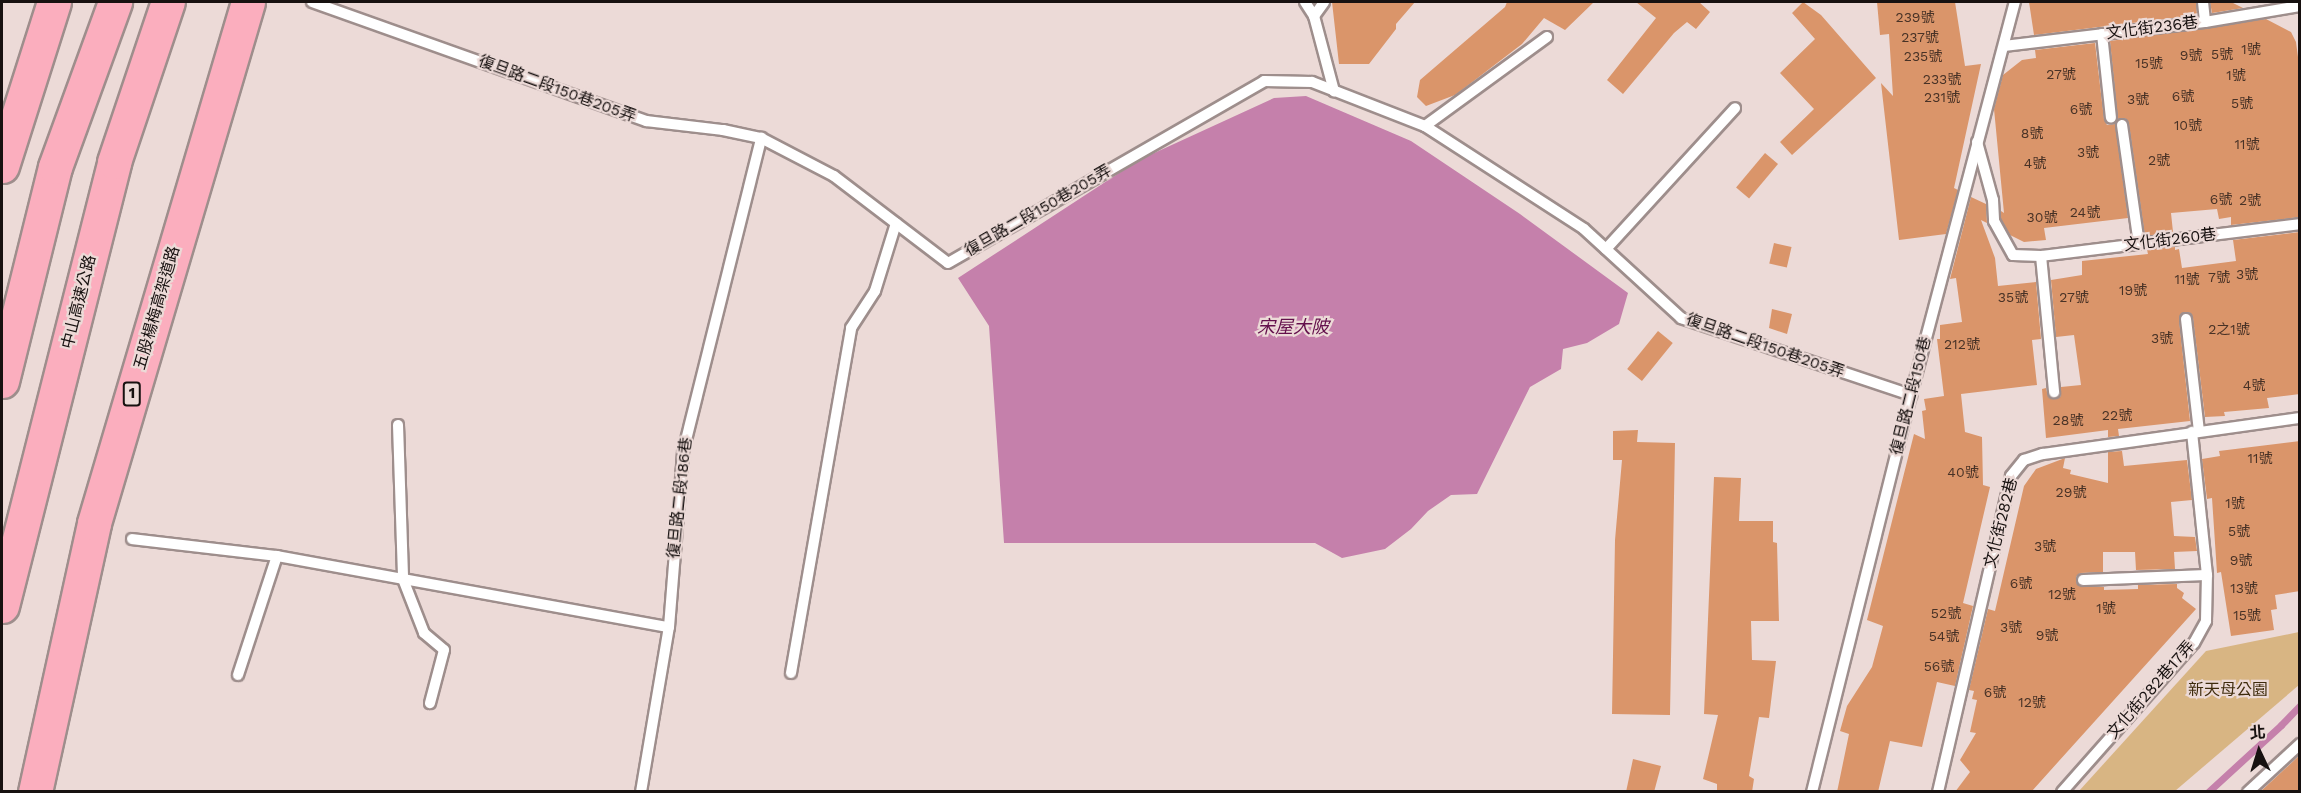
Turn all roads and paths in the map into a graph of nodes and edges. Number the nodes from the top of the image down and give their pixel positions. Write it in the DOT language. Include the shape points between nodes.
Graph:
graph roads {
  1 [pos="54,2"];
  2 [pos="115,2"];
  3 [pos="168,2"];
  4 [pos="248,2"];
  5 [pos="312,2"];
  6 [pos="1305,2"];
  7 [pos="1324,2"];
  8 [pos="2015,2"];
  9 [pos="2203,2"];
  10 [pos="2300,6"];
  11 [pos="1314,16"];
  12 [pos="2205,22"];
  13 [pos="2102,34"];
  14 [pos="1547,37"];
  15 [pos="2004,46"];
  16 [pos="1334,91"];
  17 [pos="1735,108"];
  18 [pos="2111,118"];
  19 [pos="2122,125"];
  20 [pos="1425,126"];
  21 [pos="761,138"];
  22 [pos="1977,142"];
  23 [pos="2,166"];
  24 [pos="896,223"];
  25 [pos="2300,224"];
  26 [pos="2139,244"];
  27 [pos="1606,249"];
  28 [pos="2041,256"];
  29 [pos="2186,319"];
  30 [pos="2,381"];
  31 [pos="2054,392"];
  32 [pos="1911,395"];
  33 [pos="2300,418"];
  34 [pos="398,425"];
  35 [pos="2195,431"];
  36 [pos="132,539"];
  37 [pos="277,555"];
  38 [pos="2207,575"];
  39 [pos="403,579"];
  40 [pos="2083,580"];
  41 [pos="2,606"];
  42 [pos="669,627"];
  43 [pos="791,673"];
  44 [pos="238,675"];
  45 [pos="430,703"];
  46 [pos="2300,744"];
  47 [pos="35,792"];
  48 [pos="641,792"];
  49 [pos="1812,792"];
  50 [pos="1938,792"];
  51 [pos="2062,792"];
  52 [pos="2248,792"];
  1 -- 23 [label="highway"];
  2 -- 30 [label="highway" via="55,167"];
  3 -- 41 [label="highway, 中山高速公路" via="114,162"];
  4 -- 47 [label="highway, 五股楊梅高架道路 / 1" via="94,523"];
  5 -- 21 [label="lane, 復旦路二段150巷205弄" via="646,121"];
  6 -- 11 [label="lane"];
  7 -- 11 [label="lane"];
  8 -- 15 [label="lane, 復旦路二段150巷"];
  9 -- 12 [label="lane"];
  10 -- 12 [label="lane, 文化街236巷"];
  11 -- 16 [label="lane"];
  12 -- 13 [label="lane, 文化街236巷"];
  13 -- 15 [label="lane, 文化街236巷"];
  13 -- 18 [label="lane"];
  14 -- 20 [label="lane"];
  15 -- 22 [label="lane, 復旦路二段150巷"];
  16 -- 20 [label="lane, 復旦路二段150巷205弄"];
  16 -- 24 [label="lane, 復旦路二段150巷205弄" via="1312,82 1264,81 948,263"];
  17 -- 27 [label="lane"];
  19 -- 26 [label="lane"];
  20 -- 27 [label="lane, 復旦路二段150巷205弄" via="1584,229"];
  21 -- 24 [label="lane, 復旦路二段150巷205弄" via="834,176"];
  21 -- 42 [label="lane, 復旦路二段186巷" via="682,452"];
  22 -- 28 [label="lane, 文化街260巷" via="1993,200 1994,221 2013,255"];
  22 -- 32 [label="lane, 復旦路二段150巷"];
  24 -- 43 [label="lane" via="875,291 851,328"];
  25 -- 26 [label="lane, 文化街260巷"];
  26 -- 28 [label="lane, 文化街260巷"];
  27 -- 32 [label="lane, 復旦路二段150巷205弄" via="1681,318"];
  28 -- 31 [label="lane"];
  29 -- 35 [label="lane, 文化街282巷17弄"];
  32 -- 49 [label="lane, 復旦路二段150巷"];
  33 -- 35 [label="lane, 文化街282巷"];
  34 -- 39 [label="lane"];
  35 -- 38 [label="lane, 文化街282巷17弄"];
  35 -- 50 [label="lane, 文化街282巷" via="2043,454 2024,460 2011,476"];
  36 -- 37 [label="lane"];
  37 -- 39 [label="lane"];
  37 -- 44 [label="lane"];
  38 -- 40 [label="lane"];
  38 -- 51 [label="lane, 文化街282巷17弄" via="2206,621 2194,643"];
  39 -- 42 [label="lane"];
  39 -- 45 [label="lane" via="424,633 444,650"];
  42 -- 48 [label="lane, 復旦路二段186巷"];
  46 -- 52 [label="lane"];
}
